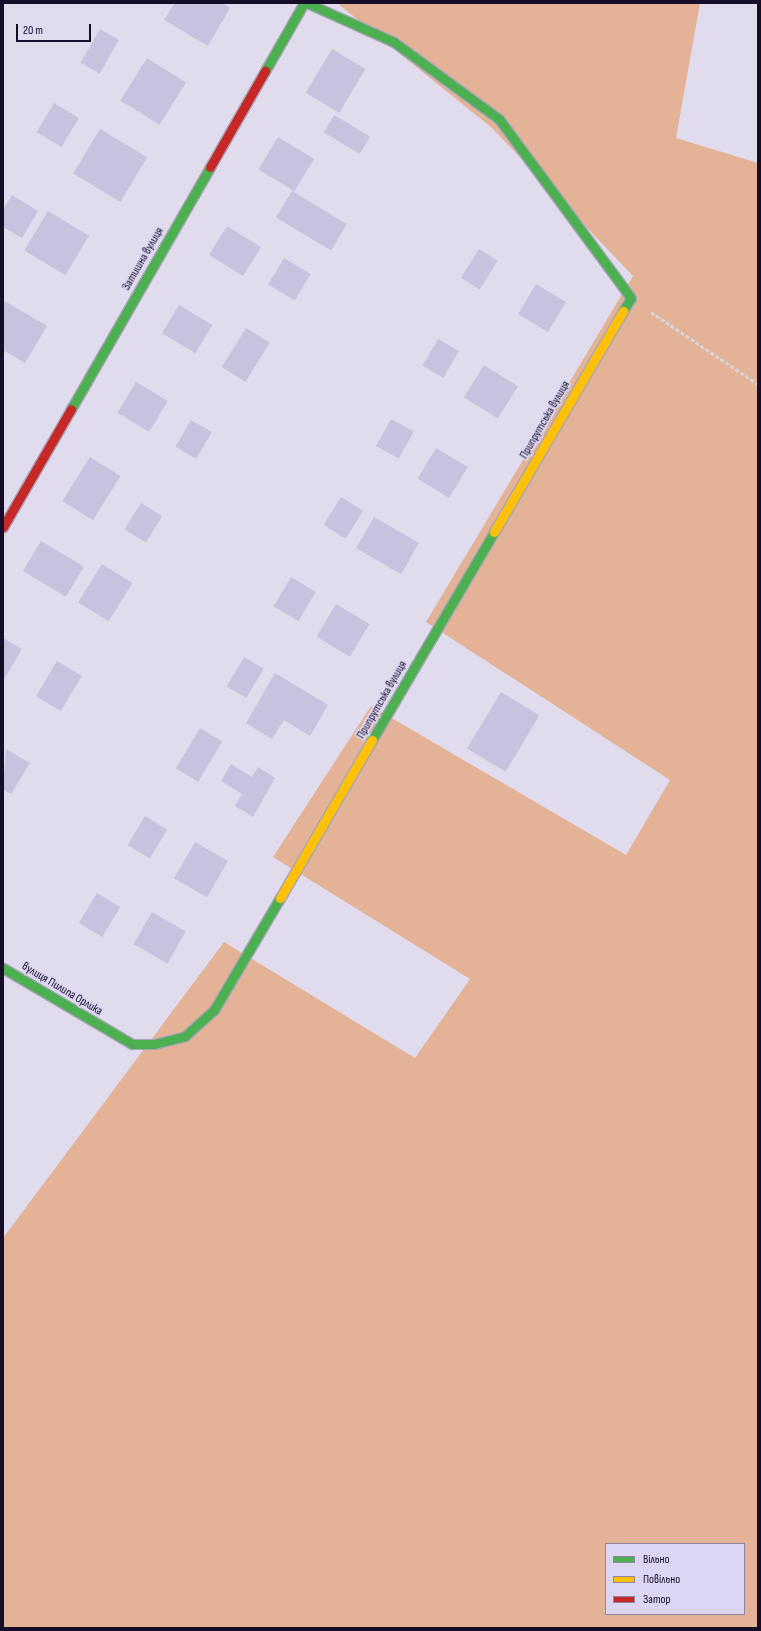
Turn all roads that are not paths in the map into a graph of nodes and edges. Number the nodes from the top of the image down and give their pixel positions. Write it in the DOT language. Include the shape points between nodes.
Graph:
graph roads {
  1 [pos="304,3"];
  2 [pos="307,3"];
  3 [pos="3,527"];
  4 [pos="3,968"];
  5 [pos="108,1031"];
  1 -- 3 [label="street, Затишна вулиця"];
  2 -- 5 [label="street, Припрутська вулиця" via="394,42 499,119 630,298 214,1010 185,1036 154,1044 132,1044"];
  4 -- 5 [label="street, вулиця Пилипа Орлика"];
}
